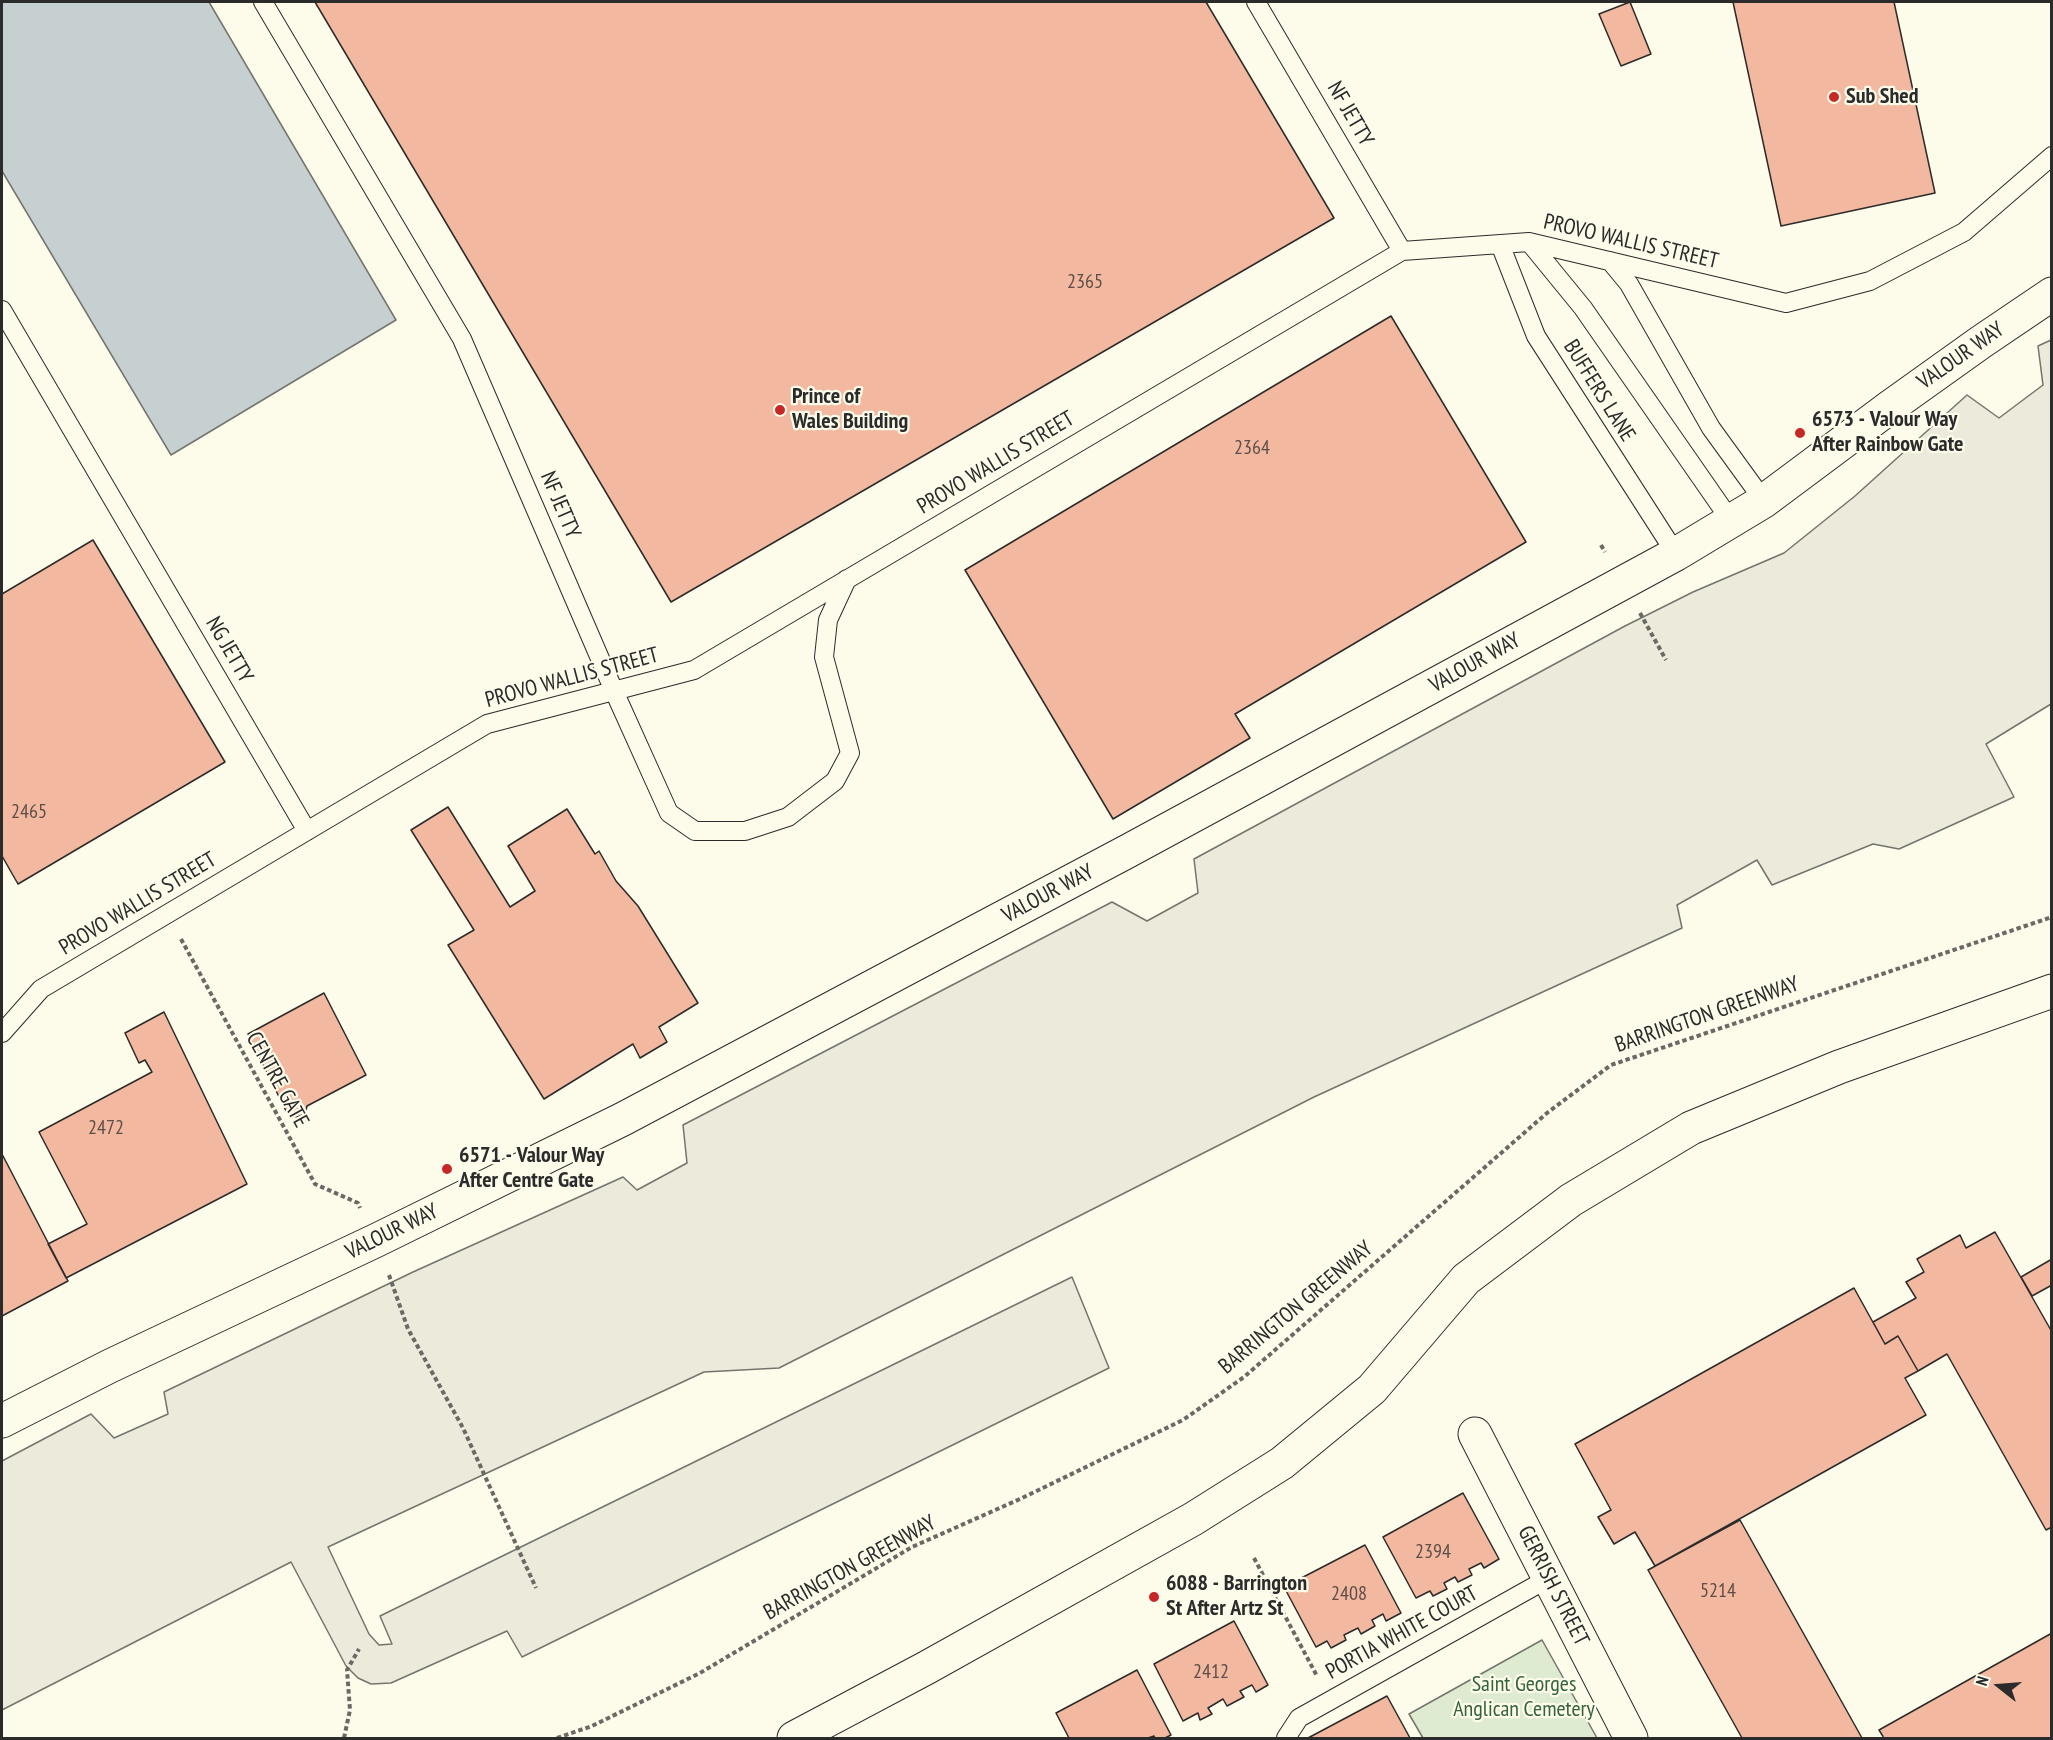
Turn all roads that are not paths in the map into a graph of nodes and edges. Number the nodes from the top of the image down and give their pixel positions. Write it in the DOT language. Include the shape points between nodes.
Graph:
graph roads {
  1 [pos="263,2"];
  2 [pos="1256,2"];
  3 [pos="2052,156"];
  4 [pos="1529,242"];
  5 [pos="1500,244"];
  6 [pos="1402,250"];
  7 [pos="1610,261"];
  8 [pos="2052,294"];
  9 [pos="2,310"];
  10 [pos="1764,501"];
  11 [pos="1731,521"];
  12 [pos="1676,554"];
  13 [pos="847,579"];
  14 [pos="614,691"];
  15 [pos="307,831"];
  16 [pos="2052,992"];
  17 [pos="2,1031"];
  18 [pos="2,1420"];
  19 [pos="1475,1434"];
  20 [pos="1549,1578"];
  21 [pos="794,1738"];
  22 [pos="1286,1738"];
  23 [pos="1631,1738"];
  1 -- 14 [label="lane, NF JETTY" via="462,339"];
  2 -- 6 [label="lane, NF JETTY"];
  3 -- 7 [label="lane, PROVO WALLIS STREET" via="1964,232 1870,281 1786,303"];
  4 -- 5 [label="lane, PROVO WALLIS STREET"];
  4 -- 7 [label="lane, PROVO WALLIS STREET"];
  4 -- 11 [label="lane, BUFFERS LANE" via="1583,308"];
  5 -- 6 [label="lane, PROVO WALLIS STREET"];
  5 -- 12 [label="lane, BUFFERS LANE" via="1536,336"];
  6 -- 13 [label="lane, PROVO WALLIS STREET"];
  7 -- 10 [label="lane" via="1629,284 1711,428"];
  8 -- 10 [label="street, VALOUR WAY" via="1890,406"];
  9 -- 15 [label="lane, NG JETTY"];
  10 -- 11 [label="street, VALOUR WAY"];
  11 -- 12 [label="street, VALOUR WAY"];
  12 -- 18 [label="street, VALOUR WAY" via="1128,851 612,1124"];
  13 -- 14 [label="lane, PROVO WALLIS STREET" via="694,670"];
  13 -- 14 [label="lane, NF JETTY" via="828,620 824,657 850,753 835,781 788,817 745,831 695,831 669,813"];
  14 -- 15 [label="lane, PROVO WALLIS STREET" via="487,724"];
  15 -- 17 [label="lane, PROVO WALLIS STREET" via="41,989"];
  16 -- 21 [label="street" via="1839,1067 1691,1128 1571,1200 1466,1279 1372,1389 1282,1464 1193,1519"];
  19 -- 20 [label="street, GERRISH STREET"];
  20 -- 22 [label="lane, PORTIA WHITE COURT" via="1299,1718"];
  20 -- 23 [label="street, GERRISH STREET"];
}
